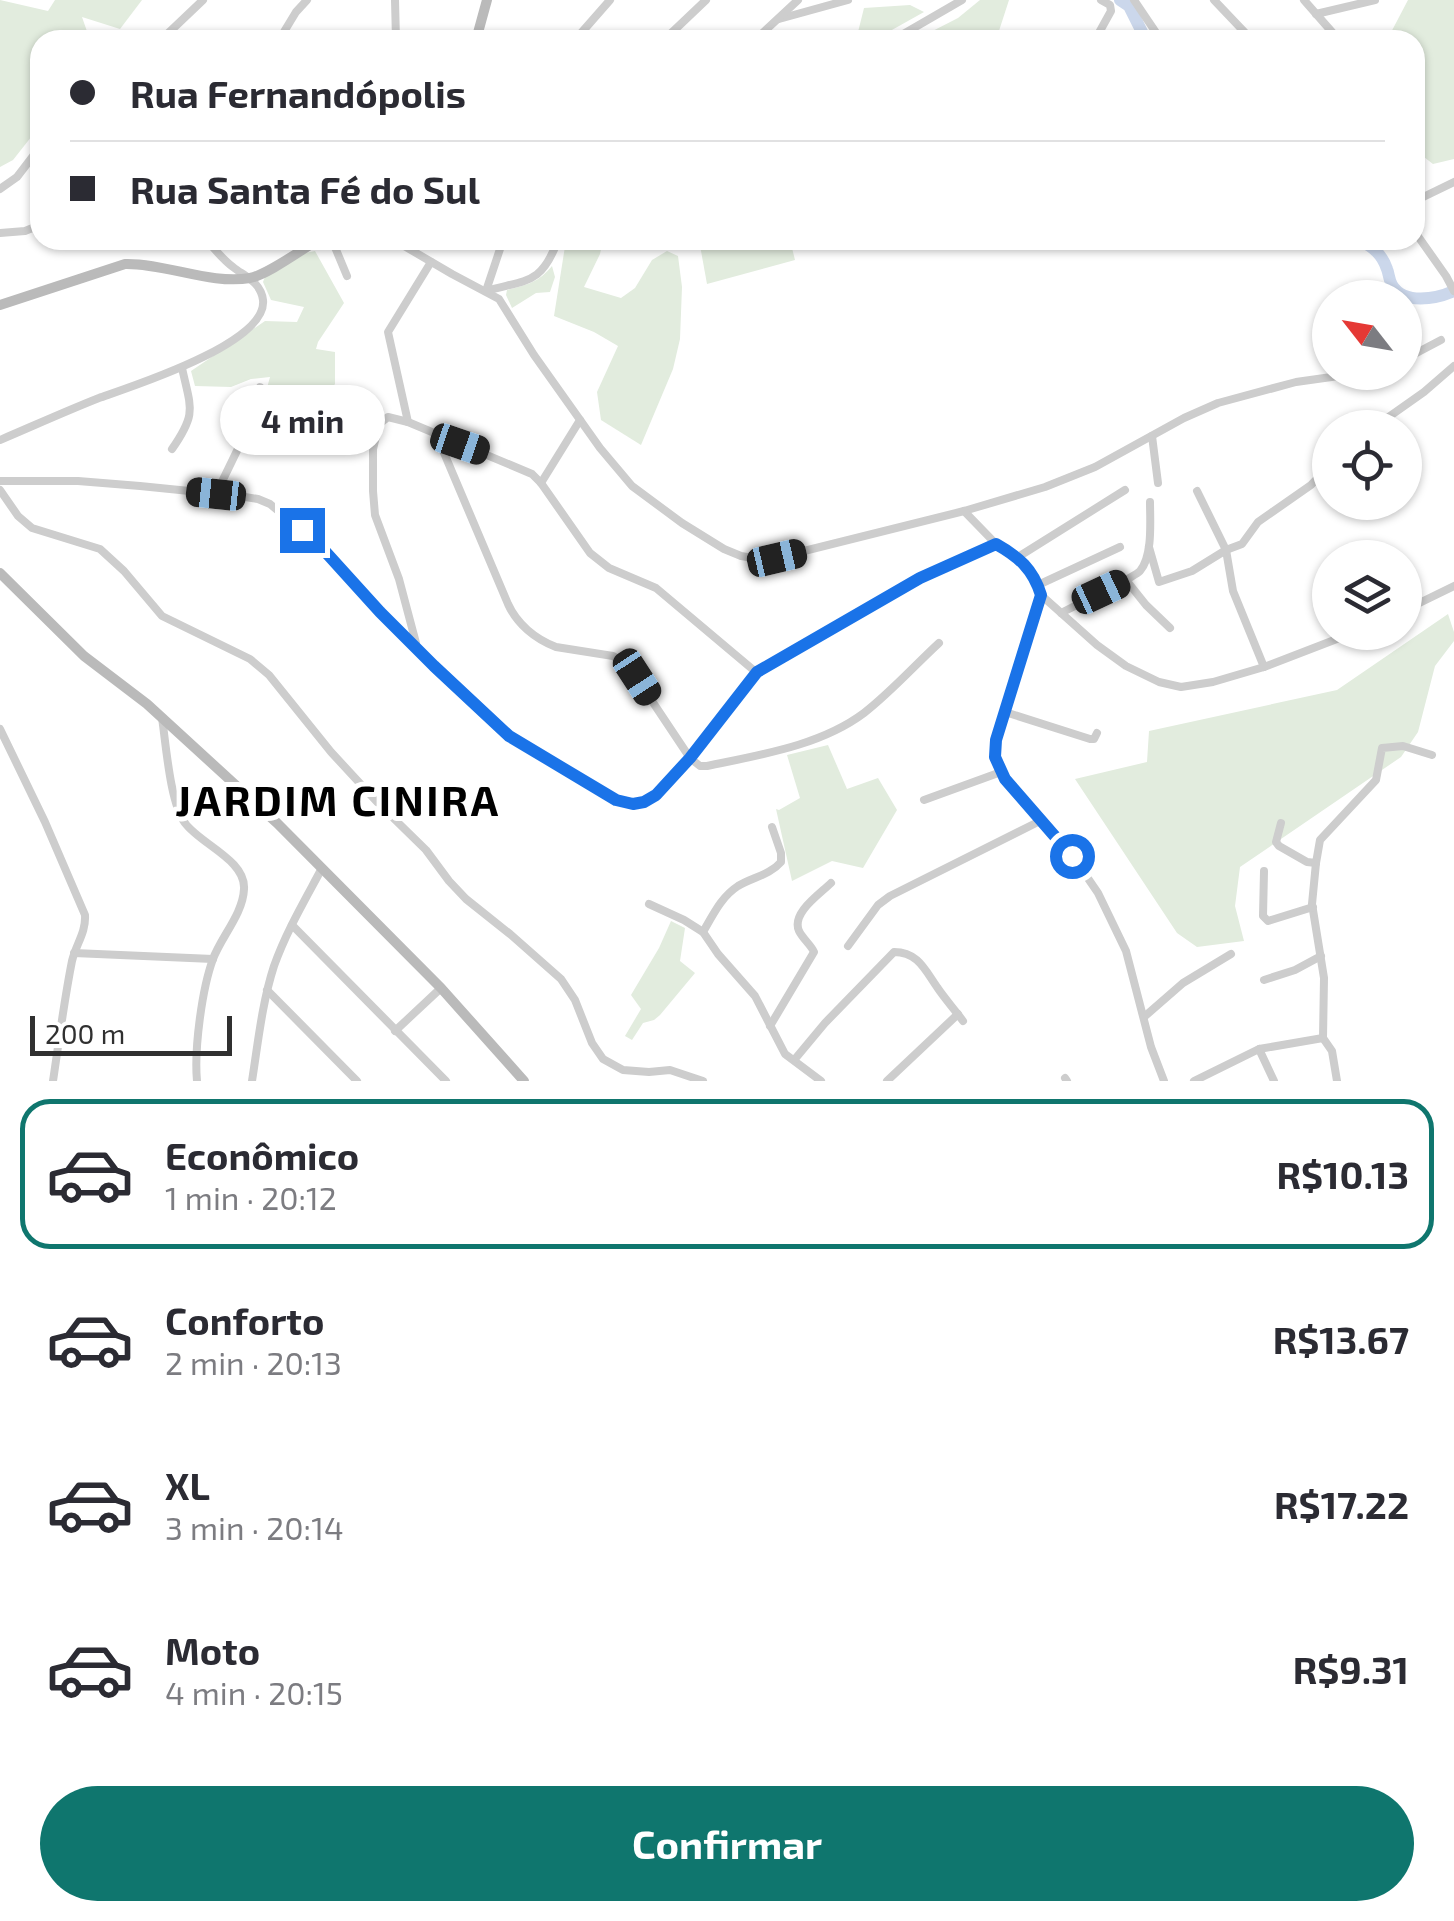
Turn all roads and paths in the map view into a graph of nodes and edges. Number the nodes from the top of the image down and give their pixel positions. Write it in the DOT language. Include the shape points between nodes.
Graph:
graph roads {
  1 [pos="308,0"];
  2 [pos="394,0"];
  3 [pos="487,0"];
  4 [pos="610,0"];
  5 [pos="706,0"];
  6 [pos="798,0"];
  7 [pos="807,0"];
  8 [pos="848,0"];
  9 [pos="1101,0"];
  10 [pos="1134,0"];
  11 [pos="1214,0"];
  12 [pos="1304,0"];
  13 [pos="1375,0"];
  14 [pos="959,1"];
  15 [pos="199,2"];
  16 [pos="812,11"];
  17 [pos="1316,14"];
  18 [pos="779,19"];
  19 [pos="171,30"];
  20 [pos="285,30"];
  21 [pos="396,30"];
  22 [pos="479,30"];
  23 [pos="584,30"];
  24 [pos="674,30"];
  25 [pos="766,30"];
  26 [pos="915,30"];
  27 [pos="1101,30"];
  28 [pos="1154,30"];
  29 [pos="1242,30"];
  30 [pos="1330,30"];
  31 [pos="30,160"];
  32 [pos="1454,182"];
  33 [pos="0,189"];
  34 [pos="1425,196"];
  35 [pos="30,229"];
  36 [pos="0,233"];
  37 [pos="1425,246"];
  38 [pos="216,250"];
  39 [pos="300,250"];
  40 [pos="336,250"];
  41 [pos="411,250"];
  42 [pos="499,250"];
  43 [pos="554,250"];
  44 [pos="431,262"];
  45 [pos="347,276"];
  46 [pos="250,278"];
  47 [pos="486,291"];
  48 [pos="1454,291"];
  49 [pos="0,305"];
  50 [pos="1441,340"];
  51 [pos="1422,351"];
  52 [pos="1454,366"];
  53 [pos="182,368"];
  54 [pos="1312,380"];
  55 [pos="260,387"];
  56 [pos="1398,410"];
  57 [pos="580,420"];
  58 [pos="408,422"];
  59 [pos="436,434"];
  60 [pos="1152,436"];
  61 [pos="0,440"];
  62 [pos="172,449"];
  63 [pos="0,481"];
  64 [pos="541,483"];
  65 [pos="1312,483"];
  66 [pos="1158,484"];
  67 [pos="0,490"];
  68 [pos="1125,490"];
  69 [pos="1197,491"];
  70 [pos="216,494"];
  71 [pos="1150,502"];
  72 [pos="964,511"];
  73 [pos="996,544"];
  74 [pos="1149,547"];
  75 [pos="1120,548"];
  76 [pos="1226,550"];
  77 [pos="1018,557"];
  78 [pos="0,572"];
  79 [pos="1126,580"];
  80 [pos="1454,586"];
  81 [pos="1040,590"];
  82 [pos="1422,602"];
  83 [pos="1061,613"];
  84 [pos="1170,628"];
  85 [pos="939,643"];
  86 [pos="417,647"];
  87 [pos="1312,648"];
  88 [pos="1264,667"];
  89 [pos="757,672"];
  90 [pos="1005,712"];
  91 [pos="162,718"];
  92 [pos="0,729"];
  93 [pos="1097,733"];
  94 [pos="1432,755"];
  95 [pos="690,758"];
  96 [pos="1001,772"];
  97 [pos="924,800"];
  98 [pos="1040,821"];
  99 [pos="1281,822"];
  100 [pos="772,828"];
  101 [pos="1316,863"];
  102 [pos="322,868"];
  103 [pos="1264,871"];
  104 [pos="831,883"];
  105 [pos="649,904"];
  106 [pos="1313,907"];
  107 [pos="798,910"];
  108 [pos="292,925"];
  109 [pos="797,925"];
  110 [pos="703,932"];
  111 [pos="848,946"];
  112 [pos="74,953"];
  113 [pos="1231,954"];
  114 [pos="1321,956"];
  115 [pos="213,959"];
  116 [pos="1264,980"];
  117 [pos="441,988"];
  118 [pos="267,990"];
  119 [pos="1144,1017"];
  120 [pos="770,1026"];
  121 [pos="396,1031"];
  122 [pos="1323,1038"];
  123 [pos="1259,1050"];
  124 [pos="795,1059"];
  125 [pos="649,1072"];
  126 [pos="53,1081"];
  127 [pos="197,1081"];
  128 [pos="252,1081"];
  129 [pos="358,1081"];
  130 [pos="446,1081"];
  131 [pos="524,1081"];
  132 [pos="657,1081"];
  133 [pos="704,1081"];
  134 [pos="821,1081"];
  135 [pos="886,1081"];
  136 [pos="1164,1081"];
  137 [pos="1194,1081"];
  138 [pos="1274,1081"];
  139 [pos="1336,1081"];
  1 -- 20 [label="street"];
  2 -- 21 [label="street"];
  3 -- 22 [label="street"];
  4 -- 23 [label="street"];
  5 -- 24 [label="street"];
  6 -- 18 [label="street"];
  7 -- 16 [label="street"];
  8 -- 16 [label="street"];
  9 -- 27 [label="street" via="1112,8"];
  10 -- 28 [label="street"];
  11 -- 29 [label="street"];
  12 -- 17 [label="street"];
  13 -- 17 [label="street"];
  14 -- 26 [label="street"];
  15 -- 19 [label="street"];
  16 -- 18 [label="street"];
  17 -- 30 [label="street"];
  18 -- 25 [label="street"];
  31 -- 33 [label="street"];
  32 -- 34 [label="street"];
  35 -- 36 [label="street"];
  37 -- 48 [label="street"];
  38 -- 46 [label="street"];
  39 -- 46 [label="street"];
  40 -- 45 [label="street"];
  41 -- 44 [label="street"];
  42 -- 47 [label="street"];
  43 -- 47 [label="street" via="539,274"];
  44 -- 47 [label="street"];
  44 -- 58 [label="street" via="388,332"];
  46 -- 49 [label="street" via="125,264"];
  46 -- 53 [label="street" via="263,298 258,319"];
  47 -- 57 [label="street" via="503,303"];
  50 -- 51 [label="street"];
  52 -- 56 [label="street"];
  53 -- 61 [label="street"];
  53 -- 62 [label="street" via="190,418"];
  54 -- 60 [label="street" via="1218,403"];
  55 -- 70 [label="street"];
  57 -- 64 [label="street"];
  57 -- 72 [label="street" via="632,486 741,556 777,558"];
  58 -- 59 [label="street"];
  58 -- 86 [label="street" via="388,417 379,424 373,490"];
  59 -- 64 [label="street" via="525,469"];
  59 -- 95 [label="street" via="520,624 547,644 628,664"];
  60 -- 66 [label="street"];
  60 -- 72 [label="street" via="1067,480"];
  63 -- 70 [label="street"];
  64 -- 89 [label="street" via="599,562 656,588"];
  65 -- 76 [label="street" via="1258,522 1242,544"];
  67 -- 125 [label="street" via="32,528 100,548 162,616 258,665 466,899 561,979 598,1054 623,1070"];
  68 -- 77 [label="street"];
  69 -- 76 [label="street"];
  70 -- 86 [label="street" via="258,499 280,512"];
  71 -- 74 [label="street"];
  72 -- 73 [label="street"];
  73 -- 77 [label="street"];
  73 -- 89 [label="street" via="920,578"];
  74 -- 76 [label="street" via="1163,583"];
  74 -- 79 [label="street" via="1140,571"];
  75 -- 81 [label="street"];
  76 -- 88 [label="street" via="1233,590"];
  77 -- 81 [label="street"];
  78 -- 91 [label="street" via="84,656"];
  79 -- 83 [label="street"];
  79 -- 84 [label="street"];
  80 -- 82 [label="street"];
  81 -- 83 [label="street"];
  81 -- 90 [label="street"];
  83 -- 88 [label="street" via="1097,646 1159,682 1189,688"];
  85 -- 95 [label="street" via="840,728 708,766"];
  86 -- 95 [label="street" via="509,736 616,800 644,802"];
  87 -- 88 [label="street"];
  89 -- 95 [label="street"];
  90 -- 93 [label="street" via="1090,740"];
  90 -- 96 [label="street" via="994,752"];
  91 -- 102 [label="street"];
  91 -- 115 [label="street" via="183,822 242,876 242,900"];
  92 -- 112 [label="street" via="84,915"];
  94 -- 101 [label="street" via="1382,748 1376,780 1320,840"];
  96 -- 97 [label="street"];
  96 -- 98 [label="street"];
  98 -- 111 [label="street" via="890,896"];
  98 -- 119 [label="street" via="1098,894 1126,951"];
  99 -- 101 [label="street" via="1278,846"];
  100 -- 110 [label="street" via="781,862 728,894"];
  101 -- 106 [label="street"];
  102 -- 108 [label="street"];
  102 -- 117 [label="street"];
  103 -- 106 [label="street" via="1262,916"];
  104 -- 109 [label="street"];
  105 -- 110 [label="street"];
  106 -- 114 [label="street"];
  107 -- 109 [label="street"];
  108 -- 118 [label="street"];
  108 -- 121 [label="street"];
  109 -- 120 [label="street" via="814,952"];
  110 -- 120 [label="street" via="755,996"];
  112 -- 115 [label="street"];
  112 -- 126 [label="street"];
  113 -- 119 [label="street"];
  114 -- 116 [label="street"];
  114 -- 122 [label="street"];
  115 -- 127 [label="street"];
  117 -- 121 [label="street"];
  117 -- 131 [label="street"];
  118 -- 128 [label="street"];
  118 -- 129 [label="street"];
  119 -- 136 [label="street"];
  120 -- 124 [label="street"];
  121 -- 130 [label="street"];
  122 -- 123 [label="street"];
  122 -- 139 [label="street"];
  123 -- 137 [label="street"];
  123 -- 138 [label="street"];
  124 -- 134 [label="street"];
  124 -- 135 [label="street" via="894,952 904,952 925,967 961,1017"];
  125 -- 132 [label="street"];
  125 -- 133 [label="street" via="670,1070"];
}
